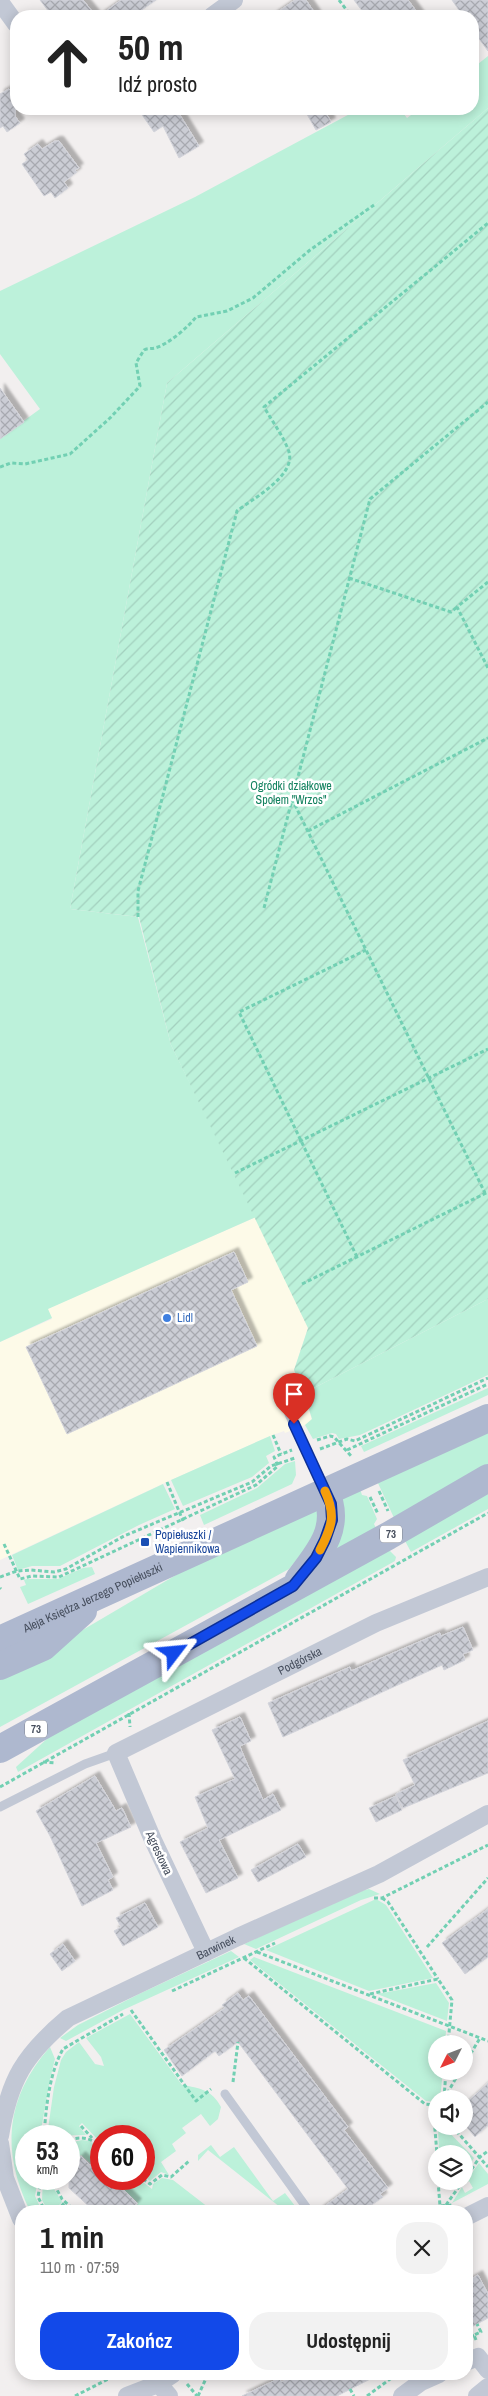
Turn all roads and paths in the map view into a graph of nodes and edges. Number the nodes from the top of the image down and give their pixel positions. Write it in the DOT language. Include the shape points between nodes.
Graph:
graph roads {
  1 [pos="234,0"];
  2 [pos="0,2"];
  3 [pos="220,10"];
  4 [pos="10,16"];
  5 [pos="374,205"];
  6 [pos="488,223"];
  7 [pos="488,402"];
  8 [pos="0,467"];
  9 [pos="349,578"];
  10 [pos="488,582"];
  11 [pos="457,607"];
  12 [pos="488,668"];
  13 [pos="488,738"];
  14 [pos="292,798"];
  15 [pos="308,831"];
  16 [pos="264,908"];
  17 [pos="138,917"];
  18 [pos="366,950"];
  19 [pos="488,1049"];
  20 [pos="428,1077"];
  21 [pos="300,1140"];
  22 [pos="235,1173"];
  23 [pos="487,1193"];
  24 [pos="356,1257"];
  25 [pos="302,1284"];
  26 [pos="488,1378"];
  27 [pos="488,1384"];
  28 [pos="290,1414"];
  29 [pos="488,1418"];
  30 [pos="273,1435"];
  31 [pos="314,1441"];
  32 [pos="355,1441"];
  33 [pos="338,1442"];
  34 [pos="357,1445"];
  35 [pos="319,1449"];
  36 [pos="293,1450"];
  37 [pos="281,1454"];
  38 [pos="361,1454"];
  39 [pos="294,1458"];
  40 [pos="276,1464"];
  41 [pos="488,1478"];
  42 [pos="167,1482"];
  43 [pos="378,1490"];
  44 [pos="325,1491"];
  45 [pos="369,1494"];
  46 [pos="180,1512"];
  47 [pos="488,1513"];
  48 [pos="389,1514"];
  49 [pos="380,1518"];
  50 [pos="183,1521"];
  51 [pos="4,1544"];
  52 [pos="17,1571"];
  53 [pos="0,1577"];
  54 [pos="488,1577"];
  55 [pos="293,1586"];
  56 [pos="105,1592"];
  57 [pos="0,1640"];
  58 [pos="0,1666"];
  59 [pos="0,1749"];
  60 [pos="116,1752"];
  61 [pos="0,1787"];
  62 [pos="0,1807"];
  63 [pos="488,1814"];
  64 [pos="488,1845"];
  65 [pos="488,1878"];
  66 [pos="427,1947"];
  67 [pos="206,1952"];
  68 [pos="244,1958"];
  69 [pos="438,1978"];
  70 [pos="166,1994"];
  71 [pos="369,1994"];
  72 [pos="139,2006"];
  73 [pos="131,2010"];
  74 [pos="450,2028"];
  75 [pos="449,2035"];
  76 [pos="480,2038"];
  77 [pos="488,2041"];
  78 [pos="473,2050"];
  79 [pos="226,2081"];
  80 [pos="232,2081"];
  81 [pos="215,2086"];
  82 [pos="225,2094"];
  83 [pos="428,2105"];
  84 [pos="46,2125"];
  85 [pos="81,2126"];
  86 [pos="460,2135"];
  87 [pos="0,2136"];
  88 [pos="90,2137"];
  89 [pos="0,2143"];
  90 [pos="488,2152"];
  91 [pos="480,2157"];
  92 [pos="189,2160"];
  93 [pos="473,2167"];
  94 [pos="488,2167"];
  95 [pos="155,2180"];
  96 [pos="39,2190"];
  97 [pos="58,2190"];
  98 [pos="439,2190"];
  99 [pos="457,2190"];
  100 [pos="65,2202"];
  101 [pos="15,2205"];
  102 [pos="42,2205"];
  103 [pos="62,2205"];
  104 [pos="68,2205"];
  105 [pos="306,2205"];
  106 [pos="440,2205"];
  107 [pos="446,2205"];
  108 [pos="488,2206"];
  109 [pos="473,2214"];
  110 [pos="473,2360"];
  111 [pos="488,2370"];
  112 [pos="106,2380"];
  113 [pos="205,2380"];
  114 [pos="389,2380"];
  115 [pos="425,2380"];
  116 [pos="162,2382"];
  117 [pos="488,2387"];
  118 [pos="350,2390"];
  119 [pos="75,2396"];
  120 [pos="127,2396"];
  121 [pos="198,2396"];
  122 [pos="354,2396"];
  123 [pos="367,2396"];
  124 [pos="402,2396"];
  125 [pos="477,2396"];
  1 -- 3 [label="street"];
  2 -- 4 [label="street"];
  5 -- 8 [label="path" via="310,250 253,298 227,311 196,317 182,332 156,348 144,350 136,363 140,386 78,449 70,454 25,464 11,462"];
  6 -- 17 [label="path" via="264,407 289,454 287,467 280,479 237,511 138,891"];
  7 -- 9 [label="path" via="370,499"];
  9 -- 11 [label="path" via="451,612"];
  9 -- 14 [label="path"];
  10 -- 11 [label="path"];
  11 -- 12 [label="path"];
  13 -- 15 [label="path"];
  14 -- 15 [label="path"];
  14 -- 16 [label="path"];
  15 -- 18 [label="path"];
  18 -- 20 [label="path"];
  18 -- 21 [label="path" via="239,1012"];
  19 -- 20 [label="path"];
  20 -- 21 [label="path"];
  20 -- 23 [label="path"];
  21 -- 22 [label="path"];
  21 -- 24 [label="path"];
  23 -- 24 [label="path"];
  24 -- 25 [label="path"];
  26 -- 32 [label="path"];
  27 -- 34 [label="path"];
  28 -- 44 [label="lane"];
  29 -- 44 [label="main road, Aleja Księdza Jerzego Popiełuszki"];
  30 -- 37 [label="path"];
  31 -- 33 [label="path" via="330,1436"];
  32 -- 33 [label="path"];
  32 -- 34 [label="path"];
  33 -- 34 [label="path" via="347,1450"];
  33 -- 35 [label="path"];
  34 -- 38 [label="path"];
  36 -- 37 [label="path"];
  37 -- 40 [label="path" via="274,1456"];
  39 -- 40 [label="path"];
  40 -- 46 [label="path" via="252,1482"];
  40 -- 50 [label="path" via="278,1466 256,1485"];
  41 -- 55 [label="main road, 73"];
  42 -- 46 [label="path"];
  43 -- 48 [label="path"];
  44 -- 55 [label="main road" via="332,1512 329,1531 316,1558"];
  44 -- 56 [label="main road, Aleja Księdza Jerzego Popiełuszki"];
  45 -- 49 [label="path"];
  46 -- 50 [label="path"];
  46 -- 52 [label="path" via="124,1536 60,1571"];
  47 -- 61 [label="path"];
  50 -- 52 [label="path" via="59,1577 32,1576 19,1580"];
  51 -- 52 [label="path"];
  52 -- 53 [label="path"];
  54 -- 60 [label="street, Podgórska" via="376,1623"];
  55 -- 59 [label="main road, 73"];
  56 -- 57 [label="main road, Aleja Księdza Jerzego Popiełuszki"];
  56 -- 58 [label="main road" via="43,1647"];
  60 -- 62 [label="lane" via="76,1768"];
  60 -- 67 [label="street, Agrestowa"];
  63 -- 67 [label="street, Barwinek" via="379,1874"];
  64 -- 69 [label="path" via="382,1898 388,1902"];
  65 -- 66 [label="path"];
  67 -- 87 [label="street, Barwinek" via="68,2018 47,2036 26,2060 13,2083"];
  68 -- 70 [label="path"];
  68 -- 71 [label="path" via="257,1952"];
  68 -- 83 [label="path"];
  69 -- 71 [label="path"];
  69 -- 74 [label="path" via="452,2000"];
  71 -- 74 [label="path"];
  72 -- 73 [label="path"];
  73 -- 81 [label="path" via="196,2101"];
  73 -- 84 [label="path" via="63,2049 52,2082"];
  74 -- 75 [label="path"];
  74 -- 76 [label="path"];
  76 -- 77 [label="path"];
  76 -- 78 [label="path"];
  79 -- 80 [label="path"];
  82 -- 105 [label="lane"];
  85 -- 88 [label="path"];
  86 -- 91 [label="path"];
  89 -- 101 [label="street" via="7,2185"];
  90 -- 91 [label="path"];
  91 -- 93 [label="path"];
  91 -- 94 [label="path"];
  92 -- 95 [label="path" via="171,2177 162,2175"];
  96 -- 102 [label="path"];
  97 -- 100 [label="path"];
  98 -- 106 [label="path"];
  99 -- 107 [label="path"];
  100 -- 103 [label="path"];
  100 -- 104 [label="path"];
  108 -- 109 [label="street"];
  110 -- 111 [label="street" via="478,2358"];
  112 -- 119 [label="path"];
  113 -- 121 [label="path"];
  114 -- 123 [label="path"];
  115 -- 124 [label="street"];
  116 -- 120 [label="street"];
  117 -- 125 [label="street"];
  118 -- 122 [label="path"];
}
